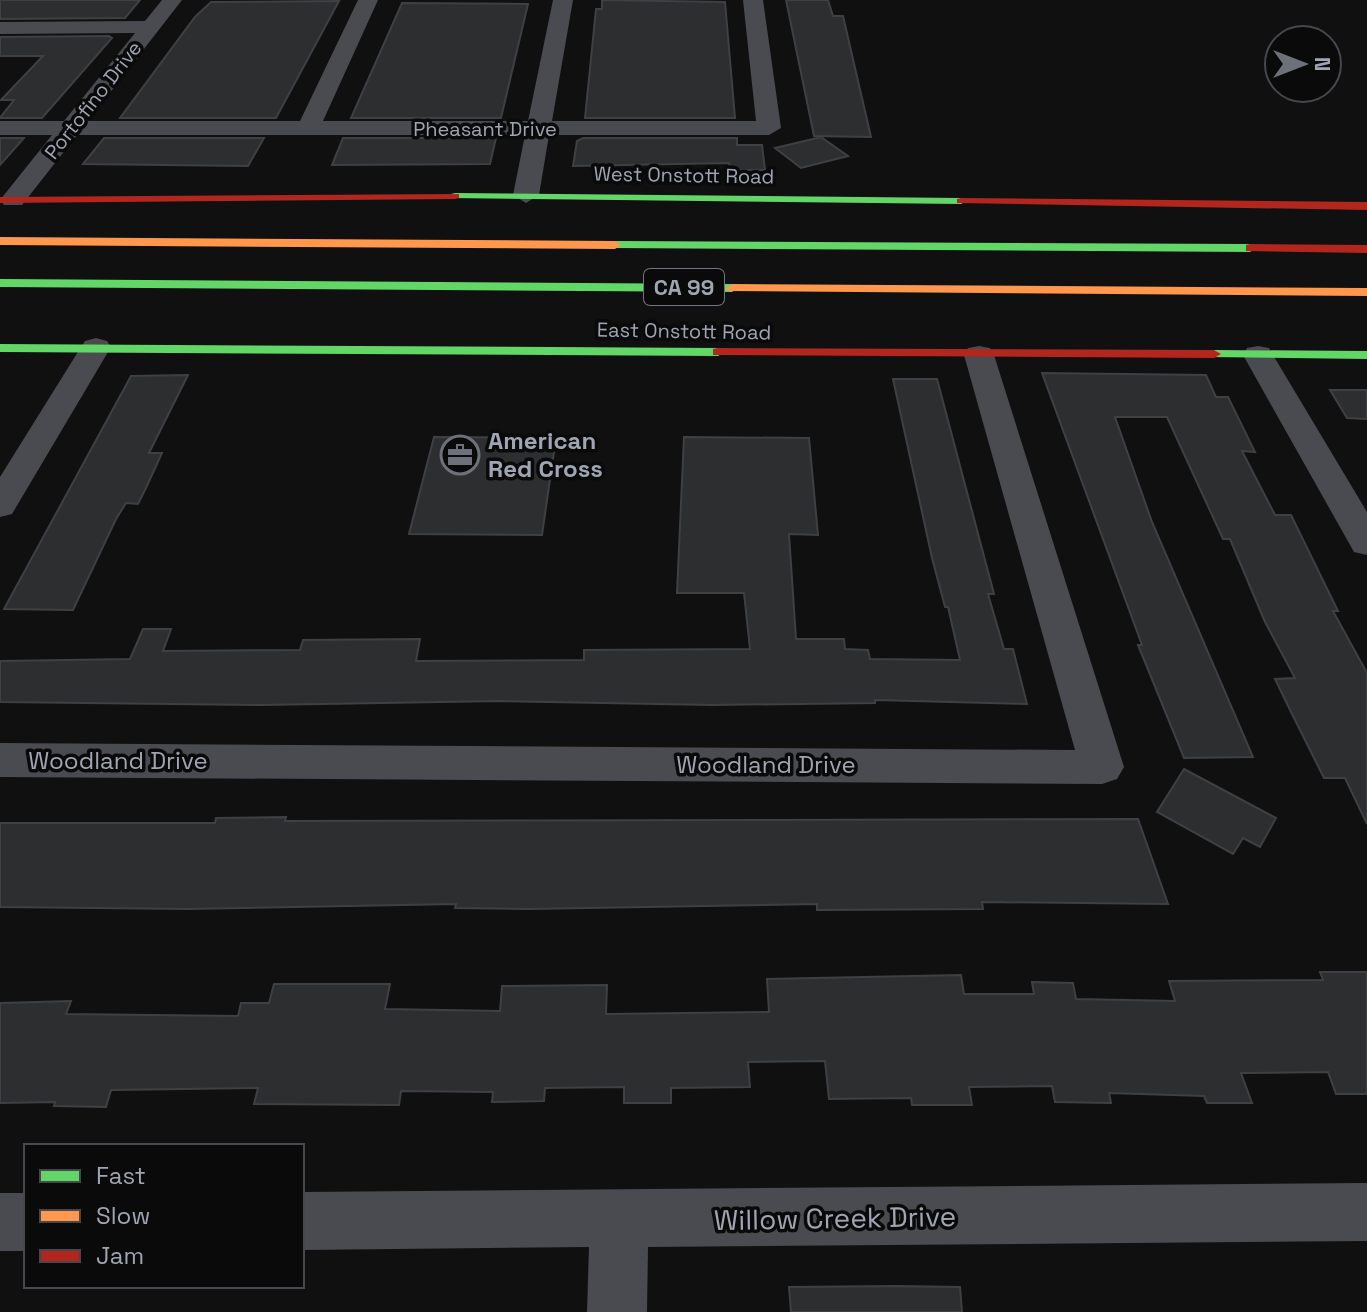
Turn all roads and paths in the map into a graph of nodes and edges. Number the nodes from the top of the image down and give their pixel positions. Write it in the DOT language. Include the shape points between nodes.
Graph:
graph roads {
  1 [pos="172,0"];
  2 [pos="368,0"];
  3 [pos="563,0"];
  4 [pos="753,0"];
  5 [pos="151,27"];
  6 [pos="0,28"];
  7 [pos="0,128"];
  8 [pos="71,128"];
  9 [pos="308,129"];
  10 [pos="541,129"];
  11 [pos="526,195"];
  12 [pos="6,200"];
  13 [pos="1367,206"];
  14 [pos="0,241"];
  15 [pos="1367,249"];
  16 [pos="0,283"];
  17 [pos="1367,292"];
  18 [pos="96,347"];
  19 [pos="0,348"];
  20 [pos="979,355"];
  21 [pos="1258,355"];
  22 [pos="1367,355"];
  23 [pos="0,506"];
  24 [pos="1367,543"];
  25 [pos="0,760"];
  26 [pos="1367,1212"];
  27 [pos="619,1220"];
  28 [pos="304,1221"];
  29 [pos="0,1222"];
  30 [pos="24,1222"];
  31 [pos="617,1312"];
  1 -- 5 [label="street, Portofino Drive"];
  2 -- 9 [label="street"];
  3 -- 10 [label="street"];
  4 -- 10 [label="street, Pheasant Drive" via="769,128"];
  5 -- 6 [label="street"];
  5 -- 8 [label="street, Portofino Drive"];
  7 -- 8 [label="street, Pheasant Drive"];
  8 -- 9 [label="street, Pheasant Drive"];
  8 -- 12 [label="street, Portofino Drive"];
  9 -- 10 [label="street, Pheasant Drive"];
  10 -- 11 [label="street"];
  11 -- 12 [label="main road, West Onstott Road"];
  11 -- 13 [label="main road, West Onstott Road"];
  14 -- 15 [label="main road, CA 99"];
  16 -- 17 [label="main road, CA 99"];
  18 -- 19 [label="main road, East Onstott Road"];
  18 -- 20 [label="main road, East Onstott Road"];
  18 -- 23 [label="street"];
  20 -- 21 [label="main road, East Onstott Road"];
  20 -- 25 [label="street, Woodland Drive" via="1102,767"];
  21 -- 22 [label="main road, East Onstott Road"];
  21 -- 24 [label="street"];
  26 -- 27 [label="street, Willow Creek Drive"];
  27 -- 28 [label="street, Willow Creek Drive"];
  27 -- 31 [label="street"];
  29 -- 30 [label="street"];
}
